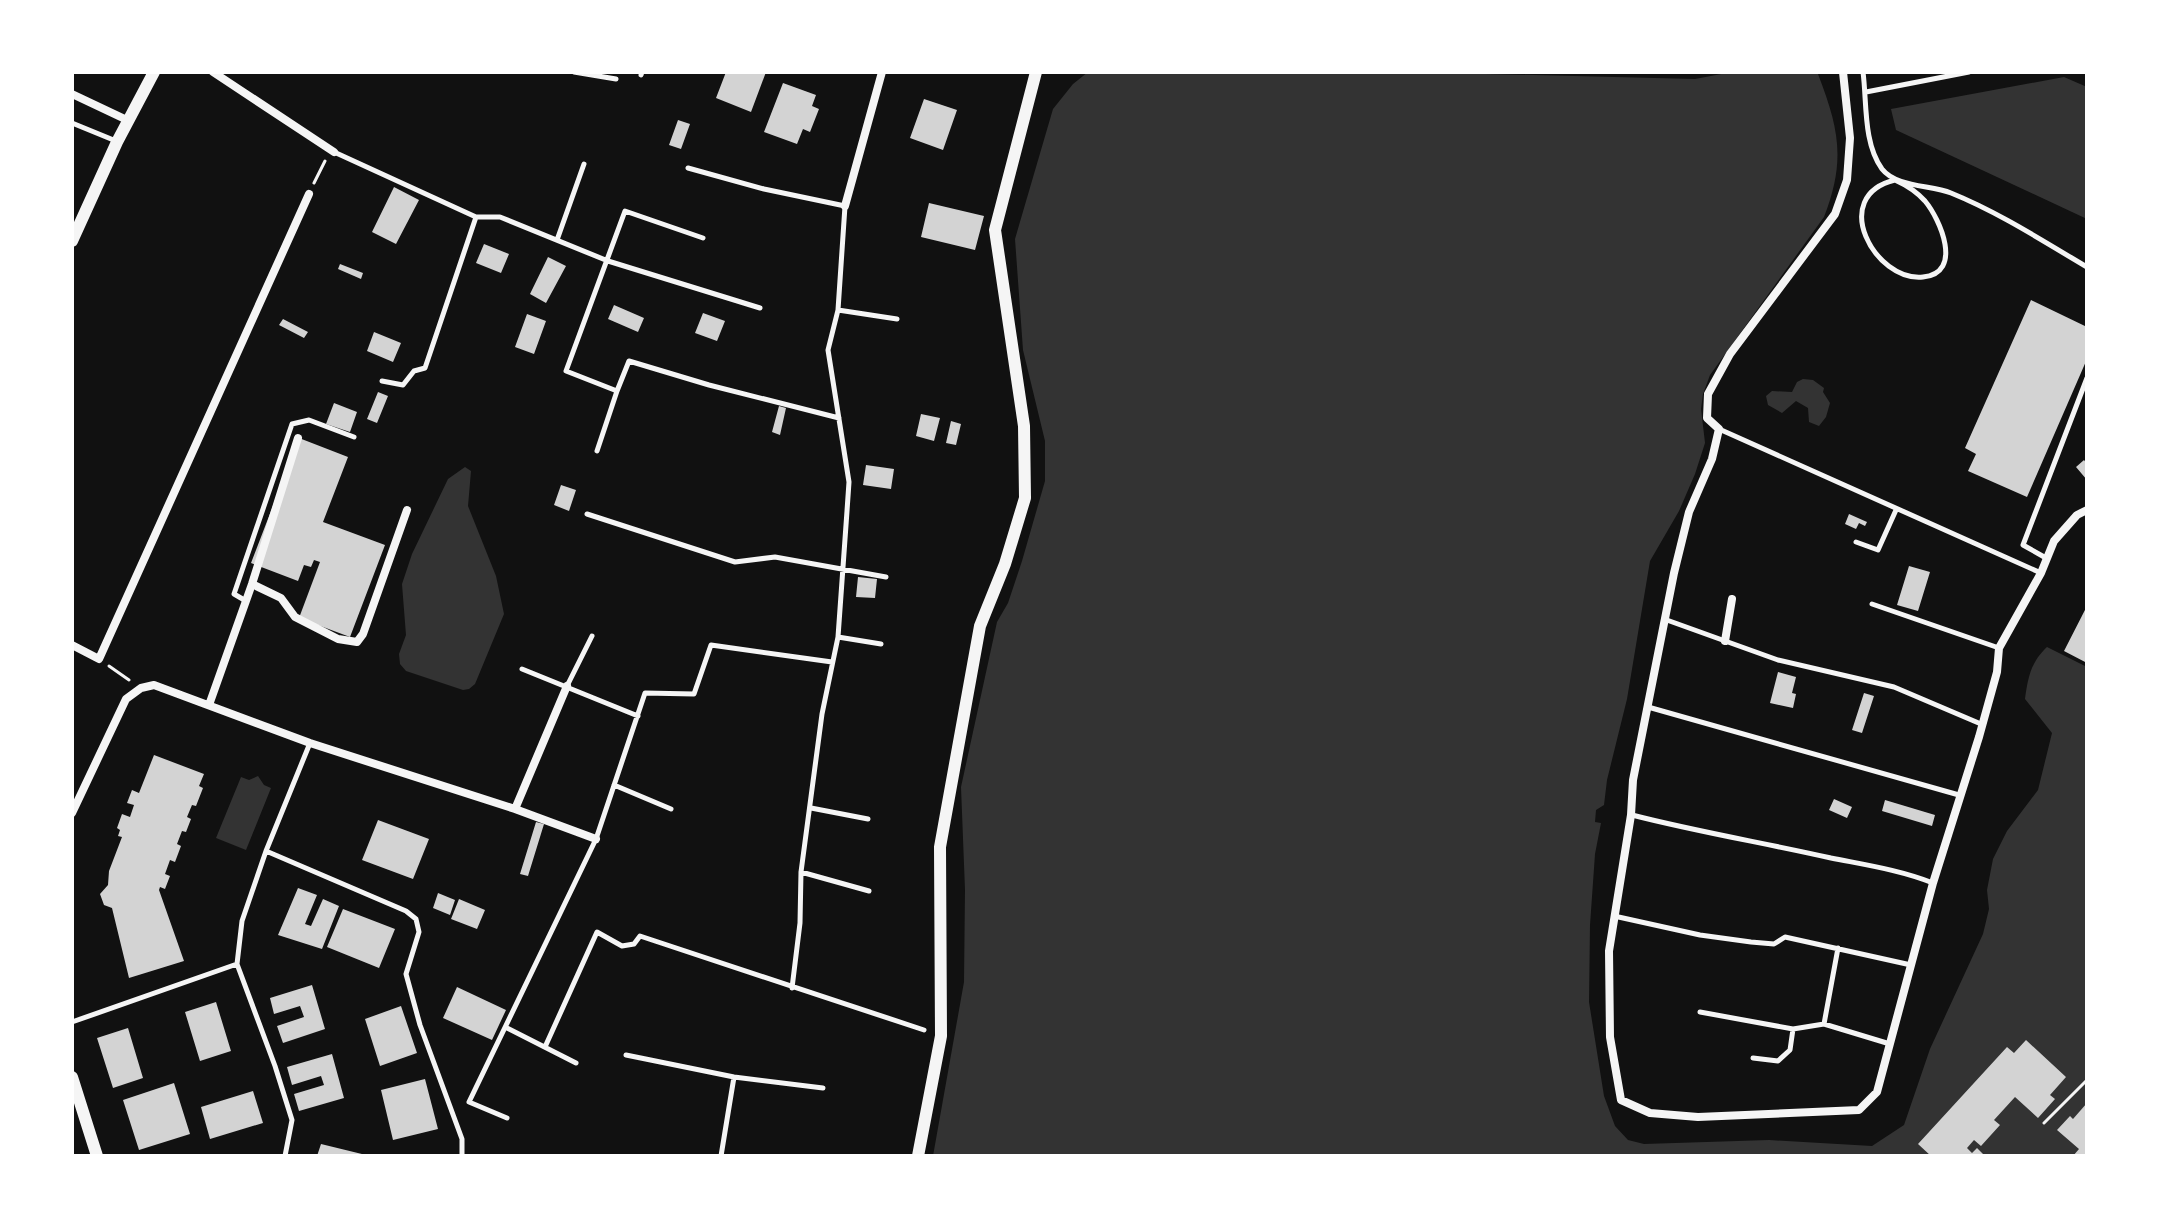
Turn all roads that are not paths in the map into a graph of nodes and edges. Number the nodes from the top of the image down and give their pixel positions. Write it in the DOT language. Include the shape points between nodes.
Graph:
graph roads {
  1 [pos="154,72"];
  2 [pos="213,72"];
  3 [pos="574,72"];
  4 [pos="882,72"];
  5 [pos="1036,72"];
  6 [pos="1843,72"];
  7 [pos="1863,72"];
  8 [pos="1969,72"];
  9 [pos="616,79"];
  10 [pos="1866,92"];
  11 [pos="72,94"];
  12 [pos="127,120"];
  13 [pos="72,123"];
  14 [pos="117,142"];
  15 [pos="332,151"];
  16 [pos="584,164"];
  17 [pos="688,168"];
  18 [pos="1895,180"];
  19 [pos="309,194"];
  20 [pos="845,206"];
  21 [pos="476,217"];
  22 [pos="703,238"];
  23 [pos="557,240"];
  24 [pos="72,241"];
  25 [pos="608,261"];
  26 [pos="2087,267"];
  27 [pos="760,308"];
  28 [pos="838,310"];
  29 [pos="897,319"];
  30 [pos="2087,378"];
  31 [pos="382,381"];
  32 [pos="617,391"];
  33 [pos="839,418"];
  34 [pos="1719,429"];
  35 [pos="354,437"];
  36 [pos="298,438"];
  37 [pos="597,451"];
  38 [pos="407,510"];
  39 [pos="1896,510"];
  40 [pos="2087,510"];
  41 [pos="587,514"];
  42 [pos="1856,542"];
  43 [pos="2047,558"];
  44 [pos="842,568"];
  45 [pos="2041,573"];
  46 [pos="886,577"];
  47 [pos="252,584"];
  48 [pos="1732,599"];
  49 [pos="246,602"];
  50 [pos="1872,604"];
  51 [pos="1663,618"];
  52 [pos="592,636"];
  53 [pos="838,637"];
  54 [pos="1725,641"];
  55 [pos="881,644"];
  56 [pos="72,645"];
  57 [pos="1999,648"];
  58 [pos="832,662"];
  59 [pos="522,669"];
  60 [pos="567,686"];
  61 [pos="209,705"];
  62 [pos="1648,707"];
  63 [pos="638,716"];
  64 [pos="1981,724"];
  65 [pos="310,743"];
  66 [pos="614,785"];
  67 [pos="1959,795"];
  68 [pos="811,808"];
  69 [pos="515,809"];
  70 [pos="671,809"];
  71 [pos="72,813"];
  72 [pos="1631,815"];
  73 [pos="868,819"];
  74 [pos="596,839"];
  75 [pos="266,851"];
  76 [pos="801,872"];
  77 [pos="1933,883"];
  78 [pos="869,891"];
  79 [pos="1614,916"];
  80 [pos="1838,948"];
  81 [pos="237,964"];
  82 [pos="1911,965"];
  83 [pos="792,988"];
  84 [pos="1700,1012"];
  85 [pos="72,1022"];
  86 [pos="1824,1024"];
  87 [pos="507,1028"];
  88 [pos="1793,1029"];
  89 [pos="924,1030"];
  90 [pos="1891,1044"];
  91 [pos="545,1047"];
  92 [pos="626,1055"];
  93 [pos="1753,1058"];
  94 [pos="576,1063"];
  95 [pos="72,1077"];
  96 [pos="734,1077"];
  97 [pos="823,1088"];
  98 [pos="507,1118"];
  99 [pos="97,1156"];
  100 [pos="285,1156"];
  101 [pos="462,1156"];
  102 [pos="721,1156"];
  103 [pos="918,1156"];
  1 -- 12 [label="street"];
  2 -- 15 [label="street"];
  3 -- 9 [label="lane"];
  4 -- 20 [label="street"];
  5 -- 103 [label="street" via="995,230 1024,426 1025,498 980,626 940,847 941,1036"];
  6 -- 34 [label="street" via="1850,138 1847,180 1835,214 1730,354 1708,394 1707,418"];
  7 -- 10 [label="lane"];
  8 -- 10 [label="lane"];
  10 -- 18 [label="lane" via="1870,142 1883,171"];
  11 -- 12 [label="street"];
  12 -- 14 [label="street"];
  13 -- 14 [label="lane"];
  14 -- 24 [label="street"];
  15 -- 21 [label="lane"];
  16 -- 23 [label="lane"];
  17 -- 20 [label="lane"];
  18 -- 18 [label="lane" via="1878,186 1865,200 1860,217 1864,234 1890,266 1914,277 1934,274 1946,253 1941,227 1926,202"];
  18 -- 26 [label="lane" via="1951,193"];
  19 -- 56 [label="street" via="99,659"];
  20 -- 28 [label="lane"];
  21 -- 23 [label="lane" via="500,217"];
  21 -- 31 [label="lane" via="425,368 414,371 403,385"];
  22 -- 25 [label="lane" via="625,211"];
  23 -- 25 [label="lane"];
  25 -- 27 [label="lane"];
  25 -- 32 [label="lane" via="566,371"];
  28 -- 29 [label="lane"];
  28 -- 33 [label="lane" via="828,350"];
  30 -- 43 [label="lane" via="2023,545"];
  32 -- 33 [label="lane" via="629,361"];
  32 -- 37 [label="lane"];
  33 -- 44 [label="lane" via="849,482"];
  34 -- 39 [label="lane"];
  34 -- 51 [label="street" via="1689,512"];
  35 -- 49 [label="lane" via="309,420 292,424 234,594"];
  36 -- 47 [label="street"];
  38 -- 47 [label="street" via="357,642 338,639 295,617 281,598"];
  39 -- 42 [label="lane" via="1878,550"];
  39 -- 45 [label="lane"];
  40 -- 43 [label="street" via="2054,541"];
  41 -- 44 [label="lane" via="735,562 775,557"];
  43 -- 45 [label="street"];
  44 -- 46 [label="lane"];
  44 -- 53 [label="lane"];
  45 -- 57 [label="street"];
  47 -- 49 [label="street"];
  48 -- 54 [label="street"];
  49 -- 61 [label="street"];
  50 -- 57 [label="lane"];
  51 -- 54 [label="lane"];
  51 -- 62 [label="street"];
  52 -- 60 [label="lane"];
  53 -- 55 [label="lane"];
  53 -- 58 [label="lane"];
  54 -- 64 [label="lane" via="1778,660 1894,687"];
  57 -- 64 [label="street"];
  58 -- 63 [label="lane" via="711,645 694,694 645,693"];
  58 -- 68 [label="lane"];
  59 -- 60 [label="lane"];
  60 -- 63 [label="lane"];
  60 -- 69 [label="street"];
  61 -- 65 [label="street"];
  61 -- 71 [label="street" via="154,685 126,699"];
  62 -- 67 [label="lane"];
  62 -- 72 [label="street"];
  63 -- 66 [label="lane"];
  64 -- 67 [label="street"];
  65 -- 69 [label="street"];
  65 -- 75 [label="lane"];
  66 -- 70 [label="lane"];
  66 -- 74 [label="lane"];
  67 -- 77 [label="street"];
  68 -- 73 [label="lane"];
  68 -- 76 [label="lane"];
  69 -- 74 [label="street"];
  72 -- 77 [label="lane" via="1904,872"];
  72 -- 79 [label="street"];
  74 -- 87 [label="lane"];
  75 -- 81 [label="lane" via="242,921"];
  75 -- 101 [label="lane" via="416,919 419,932 406,974 462,1139"];
  76 -- 78 [label="lane"];
  76 -- 83 [label="lane"];
  77 -- 82 [label="street"];
  79 -- 80 [label="lane" via="1713,936 1774,944 1785,937"];
  79 -- 90 [label="street" via="1610,1037 1621,1100 1650,1113 1698,1117 1859,1110 1877,1092"];
  80 -- 82 [label="lane"];
  80 -- 86 [label="lane"];
  81 -- 85 [label="lane"];
  81 -- 100 [label="lane" via="292,1120"];
  82 -- 90 [label="street"];
  83 -- 89 [label="lane"];
  83 -- 91 [label="lane" via="640,936 634,944 622,946 597,932"];
  84 -- 88 [label="lane"];
  86 -- 88 [label="lane"];
  86 -- 90 [label="lane"];
  87 -- 91 [label="lane"];
  87 -- 98 [label="lane" via="469,1102"];
  88 -- 93 [label="lane" via="1790,1050 1778,1061"];
  91 -- 94 [label="lane"];
  92 -- 96 [label="lane"];
  95 -- 99 [label="street"];
  96 -- 97 [label="lane"];
  96 -- 102 [label="lane"];
}
